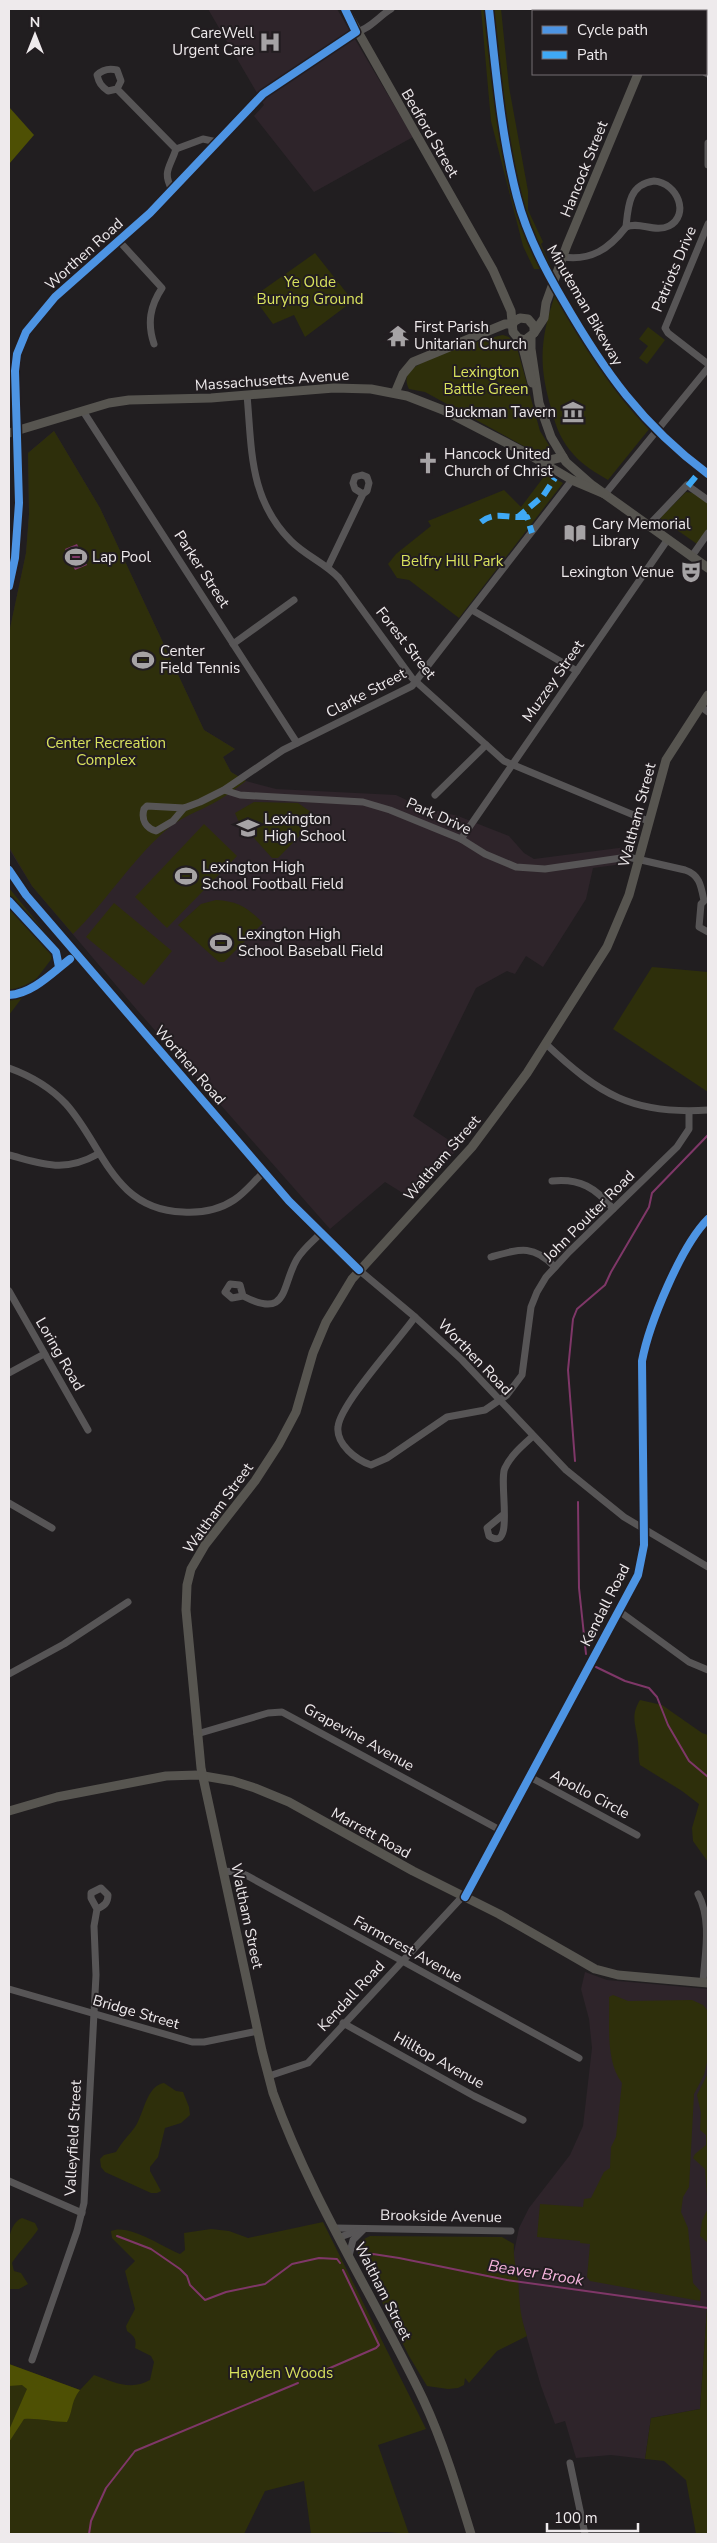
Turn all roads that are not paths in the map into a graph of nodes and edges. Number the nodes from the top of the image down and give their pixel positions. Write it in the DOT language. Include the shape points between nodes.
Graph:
graph roads {
  1 [pos="345,9"];
  2 [pos="391,9"];
  3 [pos="356,32"];
  4 [pos="638,75"];
  5 [pos="117,88"];
  6 [pos="217,142"];
  7 [pos="708,143"];
  8 [pos="176,149"];
  9 [pos="708,164"];
  10 [pos="172,190"];
  11 [pos="708,224"];
  12 [pos="626,227"];
  13 [pos="119,241"];
  14 [pos="563,257"];
  15 [pos="493,270"];
  16 [pos="546,303"];
  17 [pos="526,318"];
  18 [pos="513,326"];
  19 [pos="533,335"];
  20 [pos="521,340"];
  21 [pos="154,344"];
  22 [pos="708,366"];
  23 [pos="12,368"];
  24 [pos="395,393"];
  25 [pos="537,394"];
  26 [pos="247,395"];
  27 [pos="84,410"];
  28 [pos="12,432"];
  29 [pos="528,454"];
  30 [pos="563,458"];
  31 [pos="572,480"];
  32 [pos="363,494"];
  33 [pos="605,494"];
  34 [pos="708,500"];
  35 [pos="649,525"];
  36 [pos="13,531"];
  37 [pos="708,534"];
  38 [pos="668,540"];
  39 [pos="692,556"];
  40 [pos="328,567"];
  41 [pos="708,568"];
  42 [pos="9,586"];
  43 [pos="294,600"];
  44 [pos="472,610"];
  45 [pos="233,644"];
  46 [pos="577,671"];
  47 [pos="417,682"];
  48 [pos="708,695"];
  49 [pos="704,709"];
  50 [pos="297,743"];
  51 [pos="486,745"];
  52 [pos="512,765"];
  53 [pos="224,790"];
  54 [pos="434,796"];
  55 [pos="184,808"];
  56 [pos="648,822"];
  57 [pos="461,839"];
  58 [pos="638,859"];
  59 [pos="9,870"];
  60 [pos="706,901"];
  61 [pos="708,932"];
  62 [pos="546,1044"];
  63 [pos="9,1068"];
  64 [pos="708,1110"];
  65 [pos="689,1112"];
  66 [pos="98,1154"];
  67 [pos="9,1155"];
  68 [pos="264,1172"];
  69 [pos="552,1181"];
  70 [pos="613,1209"];
  71 [pos="708,1219"];
  72 [pos="321,1233"];
  73 [pos="492,1257"];
  74 [pos="555,1267"];
  75 [pos="359,1270"];
  76 [pos="9,1292"];
  77 [pos="243,1296"];
  78 [pos="415,1317"];
  79 [pos="44,1354"];
  80 [pos="9,1373"];
  81 [pos="500,1401"];
  82 [pos="88,1430"];
  83 [pos="533,1436"];
  84 [pos="9,1503"];
  85 [pos="504,1514"];
  86 [pos="52,1528"];
  87 [pos="644,1529"];
  88 [pos="708,1567"];
  89 [pos="128,1602"];
  90 [pos="619,1611"];
  91 [pos="708,1670"];
  92 [pos="9,1674"];
  93 [pos="198,1734"];
  94 [pos="202,1775"];
  95 [pos="530,1777"];
  96 [pos="9,1812"];
  97 [pos="500,1830"];
  98 [pos="637,1835"];
  99 [pos="223,1871"];
  100 [pos="698,1894"];
  101 [pos="464,1896"];
  102 [pos="97,1909"];
  103 [pos="402,1961"];
  104 [pos="706,1982"];
  105 [pos="9,1989"];
  106 [pos="93,2014"];
  107 [pos="343,2023"];
  108 [pos="258,2030"];
  109 [pos="579,2058"];
  110 [pos="269,2076"];
  111 [pos="523,2120"];
  112 [pos="9,2181"];
  113 [pos="82,2213"];
  114 [pos="335,2228"];
  115 [pos="367,2228"];
  116 [pos="511,2231"];
  117 [pos="340,2238"];
  118 [pos="349,2256"];
  119 [pos="32,2360"];
  120 [pos="570,2463"];
  121 [pos="471,2534"];
  122 [pos="586,2534"];
  1 -- 3 [label="main road, Bedford Street"];
  2 -- 3 [label="street" via="367,28"];
  3 -- 6 [label="main road, Worthen Road" via="263,94"];
  3 -- 15 [label="main road, Bedford Street"];
  4 -- 14 [label="main road, Hancock Street"];
  5 -- 8 [label="street"];
  6 -- 8 [label="street" via="203,139"];
  6 -- 10 [label="main road, Worthen Road"];
  7 -- 9 [label="street"];
  8 -- 10 [label="street" via="166,170"];
  10 -- 13 [label="main road, Worthen Road"];
  11 -- 22 [label="street, Patriots Drive" via="665,328"];
  12 -- 12 [label="street" via="669,226 678,211 679,200 673,189 663,182 654,181 637,187 631,195"];
  12 -- 14 [label="street" via="597,254"];
  13 -- 21 [label="street" via="162,288 152,302 150,314"];
  13 -- 23 [label="main road, Worthen Road" via="40,313 26,332"];
  14 -- 16 [label="main road, Hancock Street"];
  15 -- 17 [label="main road, Bedford Street" via="516,311"];
  15 -- 18 [label="main road, Bedford Street" via="510,308"];
  16 -- 17 [label="main road, Hancock Street" via="540,312"];
  16 -- 19 [label="main road, Hancock Street" via="544,318"];
  17 -- 18 [label="main road"];
  17 -- 19 [label="main road, Bedford Street" via="534,326"];
  18 -- 20 [label="main road"];
  18 -- 24 [label="main road" via="505,324 414,362 403,374"];
  19 -- 20 [label="main road"];
  19 -- 25 [label="main road"];
  20 -- 25 [label="main road"];
  22 -- 33 [label="street"];
  23 -- 28 [label="main road, Worthen Road"];
  24 -- 26 [label="main road, Massachusetts Avenue" via="343,388"];
  24 -- 29 [label="main road, Massachusetts Avenue" via="452,414"];
  25 -- 30 [label="main road" via="548,430"];
  26 -- 27 [label="main road, Massachusetts Avenue" via="129,400"];
  26 -- 40 [label="street, Forest Street" via="253,464 262,501 291,541"];
  27 -- 28 [label="main road, Massachusetts Avenue"];
  27 -- 45 [label="street, Parker Street"];
  28 -- 36 [label="main road, Worthen Road" via="19,503"];
  29 -- 30 [label="main road" via="550,460"];
  29 -- 31 [label="main road"];
  30 -- 33 [label="main road"];
  31 -- 33 [label="main road"];
  31 -- 44 [label="street, Clarke Street"];
  32 -- 40 [label="street"];
  33 -- 35 [label="main road"];
  34 -- 35 [label="street" via="687,485"];
  35 -- 38 [label="main road"];
  36 -- 42 [label="main road, Worthen Road" via="15,558"];
  37 -- 39 [label="street"];
  38 -- 39 [label="main road"];
  38 -- 46 [label="street, Muzzey Street"];
  39 -- 41 [label="main road"];
  40 -- 47 [label="street, Forest Street"];
  43 -- 45 [label="street"];
  44 -- 46 [label="street"];
  44 -- 47 [label="street, Clarke Street"];
  45 -- 50 [label="street, Parker Street"];
  46 -- 52 [label="street, Muzzey Street"];
  47 -- 50 [label="street, Clarke Street" via="401,693"];
  47 -- 51 [label="street, Forest Street"];
  48 -- 49 [label="main road, Waltham Street"];
  49 -- 56 [label="main road, Waltham Street" via="666,760"];
  50 -- 53 [label="street, Clarke Street"];
  51 -- 52 [label="street, Forest Street"];
  51 -- 54 [label="street"];
  52 -- 56 [label="street, Forest Street"];
  52 -- 57 [label="street, Muzzey Street"];
  53 -- 55 [label="street, Clarke Street"];
  53 -- 57 [label="street, Park Drive" via="240,795 363,802"];
  55 -- 55 [label="street, Clarke Street" via="147,806 143,818 148,827 156,831 173,821"];
  56 -- 58 [label="main road, Waltham Street"];
  57 -- 58 [label="street, Park Drive" via="516,867 545,869 618,857"];
  58 -- 60 [label="street, Park Drive" via="693,873 700,882"];
  58 -- 62 [label="main road, Waltham Street" via="616,931"];
  59 -- 68 [label="main road, Worthen Road" via="36,908"];
  60 -- 61 [label="street" via="701,904 699,927"];
  62 -- 65 [label="street" via="584,1079 608,1094 648,1108"];
  62 -- 75 [label="main road, Waltham Street" via="472,1147"];
  63 -- 66 [label="street" via="28,1075 56,1094 81,1125"];
  64 -- 65 [label="street"];
  65 -- 70 [label="street, John Poulter Road" via="684,1139"];
  66 -- 67 [label="street" via="69,1166 47,1165"];
  66 -- 68 [label="street" via="115,1178 131,1193 160,1209 177,1212 204,1211 235,1200"];
  68 -- 72 [label="main road, Worthen Road"];
  69 -- 70 [label="street" via="567,1179 592,1187"];
  70 -- 74 [label="street, John Poulter Road"];
  71 -- 87 [label="street, Kendall Road" via="688,1245 677,1267 648,1335 642,1361"];
  72 -- 75 [label="main road, Worthen Road"];
  72 -- 77 [label="street" via="297,1259 288,1285 278,1300 271,1304 262,1303"];
  73 -- 74 [label="street" via="528,1250 541,1254"];
  74 -- 81 [label="street, John Poulter Road" via="537,1292 531,1307 522,1374"];
  75 -- 78 [label="street, Worthen Road"];
  75 -- 93 [label="main road, Waltham Street" via="326,1322 313,1352 296,1412 279,1444 204,1545 191,1569 186,1608"];
  76 -- 79 [label="street, Loring Road"];
  78 -- 81 [label="street, Worthen Road"];
  78 -- 81 [label="street" via="343,1413 338,1438 349,1451 371,1465 447,1418 485,1410"];
  79 -- 80 [label="street"];
  79 -- 82 [label="street, Loring Road"];
  81 -- 83 [label="street, Worthen Road"];
  83 -- 85 [label="street" via="504,1469"];
  83 -- 87 [label="street, Worthen Road" via="566,1470"];
  84 -- 86 [label="street"];
  87 -- 88 [label="street, Worthen Road"];
  87 -- 90 [label="street, Kendall Road" via="643,1558 638,1575"];
  89 -- 92 [label="street" via="64,1644"];
  90 -- 91 [label="street" via="689,1662"];
  90 -- 95 [label="street, Kendall Road"];
  93 -- 94 [label="main road, Waltham Street"];
  93 -- 97 [label="street, Grapevine Avenue" via="268,1713 282,1712"];
  94 -- 96 [label="main road, Marrett Road" via="150,1778 57,1797"];
  94 -- 99 [label="main road, Waltham Street"];
  94 -- 101 [label="main road, Marrett Road" via="244,1784 278,1797 413,1872"];
  95 -- 97 [label="street, Kendall Road"];
  95 -- 98 [label="street, Apollo Circle"];
  97 -- 101 [label="street, Kendall Road"];
  99 -- 103 [label="street, Farmcrest Avenue" via="246,1875"];
  99 -- 108 [label="main road, Waltham Street"];
  100 -- 104 [label="street" via="706,1918"];
  101 -- 103 [label="street, Kendall Road"];
  101 -- 104 [label="main road, Marrett Road" via="598,1970 618,1975"];
  102 -- 106 [label="street, Valleyfield Street"];
  103 -- 107 [label="street, Kendall Road"];
  103 -- 109 [label="street, Farmcrest Avenue"];
  105 -- 106 [label="street, Bridge Street"];
  106 -- 108 [label="street, Bridge Street" via="192,2042"];
  106 -- 113 [label="street, Valleyfield Street"];
  107 -- 110 [label="street, Kendall Road" via="308,2063"];
  107 -- 111 [label="street, Hilltop Avenue"];
  108 -- 110 [label="main road, Waltham Street"];
  110 -- 114 [label="main road, Waltham Street" via="287,2130"];
  112 -- 113 [label="street"];
  113 -- 119 [label="street, Valleyfield Street"];
  114 -- 115 [label="street, Brookside Avenue"];
  114 -- 117 [label="main road, Waltham Street"];
  115 -- 116 [label="street, Brookside Avenue"];
  115 -- 117 [label="street, Brookside Avenue"];
  115 -- 118 [label="street" via="353,2240"];
  117 -- 118 [label="main road, Waltham Street"];
  118 -- 121 [label="main road, Waltham Street" via="423,2400 444,2449"];
  120 -- 122 [label="street"];
}
